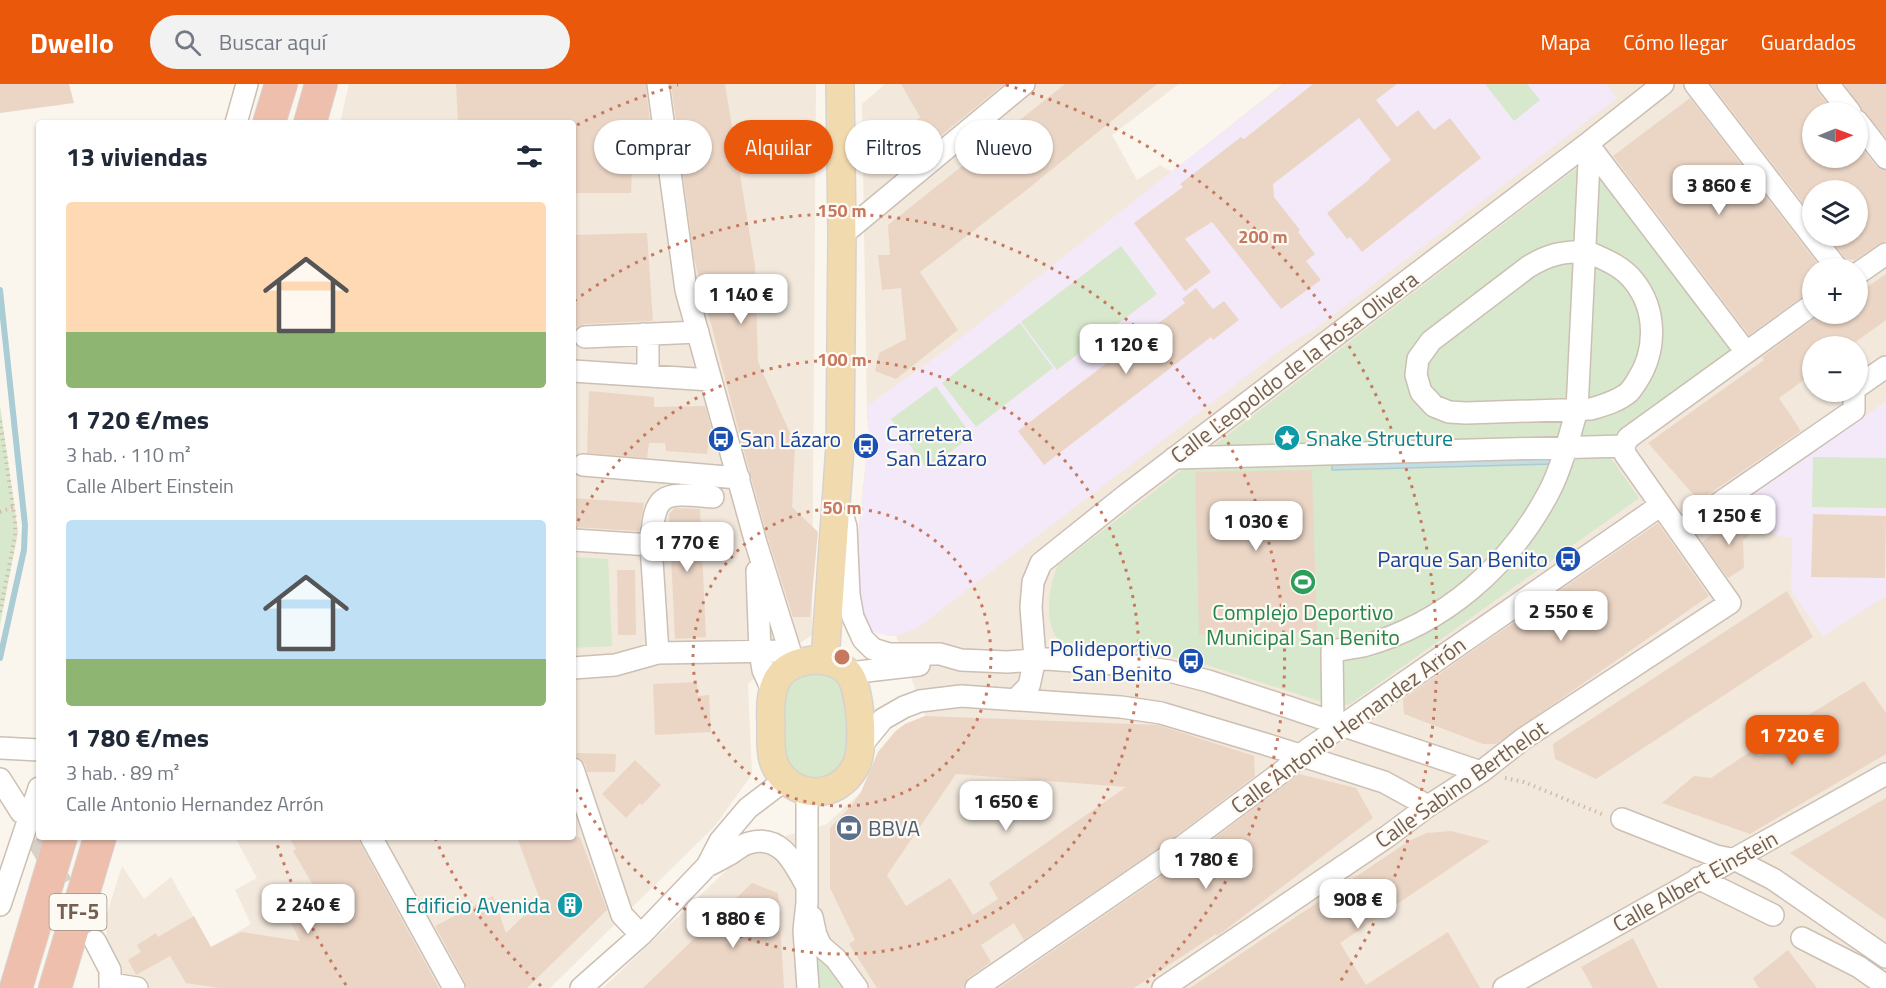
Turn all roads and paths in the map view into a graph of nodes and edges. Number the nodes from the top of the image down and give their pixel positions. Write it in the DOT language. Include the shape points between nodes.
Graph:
graph roads {
  1 [pos="248,84"];
  2 [pos="281,84"];
  3 [pos="321,84"];
  4 [pos="658,84"];
  5 [pos="840,84"];
  6 [pos="1024,84"];
  7 [pos="1663,84"];
  8 [pos="1695,84"];
  9 [pos="1828,84"];
  10 [pos="1842,102"];
  11 [pos="237,120"];
  12 [pos="270,120"];
  13 [pos="311,120"];
  14 [pos="1868,135"];
  15 [pos="1592,150"];
  16 [pos="1886,158"];
  17 [pos="842,235"];
  18 [pos="1586,251"];
  19 [pos="1886,254"];
  20 [pos="1829,258"];
  21 [pos="1868,266"];
  22 [pos="1802,312"];
  23 [pos="698,332"];
  24 [pos="643,334"];
  25 [pos="585,337"];
  26 [pos="1746,352"];
  27 [pos="1886,367"];
  28 [pos="576,371"];
  29 [pos="648,376"];
  30 [pos="1868,379"];
  31 [pos="711,380"];
  32 [pos="1853,402"];
  33 [pos="1577,410"];
  34 [pos="0,421"];
  35 [pos="1624,446"];
  36 [pos="1566,448"];
  37 [pos="1174,458"];
  38 [pos="583,465"];
  39 [pos="740,478"];
  40 [pos="837,492"];
  41 [pos="713,497"];
  42 [pos="1661,505"];
  43 [pos="13,507"];
  44 [pos="0,512"];
  45 [pos="1679,531"];
  46 [pos="576,540"];
  47 [pos="756,543"];
  48 [pos="651,545"];
  49 [pos="0,612"];
  50 [pos="760,652"];
  51 [pos="658,653"];
  52 [pos="792,656"];
  53 [pos="1035,659"];
  54 [pos="961,660"];
  55 [pos="837,666"];
  56 [pos="576,668"];
  57 [pos="772,690"];
  58 [pos="1015,700"];
  59 [pos="1338,723"];
  60 [pos="860,747"];
  61 [pos="0,748"];
  62 [pos="36,750"];
  63 [pos="1300,756"];
  64 [pos="1481,772"];
  65 [pos="1886,774"];
  66 [pos="576,778"];
  67 [pos="0,779"];
  68 [pos="1524,782"];
  69 [pos="796,785"];
  70 [pos="36,797"];
  71 [pos="1428,806"];
  72 [pos="21,812"];
  73 [pos="1622,819"];
  74 [pos="60,840"];
  75 [pos="99,840"];
  76 [pos="373,840"];
  77 [pos="1736,860"];
  78 [pos="707,866"];
  79 [pos="1698,878"];
  80 [pos="807,894"];
  81 [pos="0,905"];
  82 [pos="1773,915"];
  83 [pos="641,935"];
  84 [pos="1802,938"];
  85 [pos="95,941"];
  86 [pos="1886,957"];
  87 [pos="110,986"];
  88 [pos="1886,986"];
  89 [pos="16,988"];
  90 [pos="55,988"];
  91 [pos="137,988"];
  92 [pos="454,988"];
  93 [pos="581,988"];
  94 [pos="808,988"];
  95 [pos="857,988"];
  96 [pos="976,988"];
  97 [pos="1163,988"];
  98 [pos="1504,988"];
  1 -- 11 [label="street"];
  2 -- 12 [label="highway"];
  3 -- 13 [label="highway"];
  4 -- 23 [label="street" via="686,290"];
  5 -- 17 [label="main road"];
  6 -- 17 [label="street"];
  7 -- 15 [label="street, Calle Leopoldo de la Rosa Olivera"];
  8 -- 20 [label="street"];
  9 -- 10 [label="street"];
  14 -- 16 [label="street"];
  15 -- 18 [label="street"];
  15 -- 26 [label="street"];
  15 -- 37 [label="street, Calle Leopoldo de la Rosa Olivera"];
  17 -- 40 [label="main road"];
  18 -- 33 [label="street"];
  18 -- 33 [label="street" via="1617,265 1634,281 1650,313 1652,338 1646,368 1630,392 1608,404"];
  18 -- 33 [label="street" via="1554,254 1528,267 1431,342 1418,359 1416,375 1421,392 1434,405 1449,412"];
  19 -- 21 [label="street"];
  22 -- 26 [label="street"];
  23 -- 24 [label="street"];
  23 -- 31 [label="street"];
  24 -- 25 [label="street"];
  24 -- 29 [label="street" via="648,341"];
  26 -- 35 [label="street" via="1628,438"];
  27 -- 30 [label="street"];
  28 -- 29 [label="street"];
  29 -- 31 [label="street"];
  31 -- 39 [label="street"];
  32 -- 45 [label="street"];
  33 -- 36 [label="street"];
  34 -- 43 [label="path"];
  35 -- 36 [label="street"];
  35 -- 42 [label="street" via="1624,454"];
  36 -- 37 [label="street"];
  36 -- 59 [label="street" via="1549,491 1494,570 1461,598 1420,624 1363,646 1332,651"];
  37 -- 53 [label="street, Calle Leopoldo de la Rosa Olivera" via="1041,563 1033,582"];
  38 -- 39 [label="street"];
  39 -- 47 [label="street"];
  40 -- 54 [label="street" via="846,527 849,595 863,639 873,649 889,654 940,654"];
  40 -- 55 [label="main road"];
  41 -- 48 [label="street" via="676,494 658,504 652,519"];
  42 -- 45 [label="street"];
  42 -- 59 [label="street, Calle Antonio Hernandez Arrón"];
  43 -- 44 [label="path"];
  43 -- 49 [label="path" via="15,537"];
  45 -- 64 [label="street, Calle Sabino Berthelot" via="1730,603 1523,739"];
  46 -- 48 [label="street"];
  47 -- 50 [label="street"];
  47 -- 52 [label="street"];
  48 -- 51 [label="street"];
  50 -- 51 [label="street"];
  50 -- 52 [label="street" via="781,651"];
  50 -- 57 [label="street"];
  51 -- 56 [label="street" via="615,665"];
  52 -- 55 [label="main road"];
  52 -- 57 [label="main road"];
  53 -- 54 [label="street"];
  53 -- 58 [label="street, Calle Leopoldo de la Rosa Olivera" via="1029,686"];
  53 -- 59 [label="street" via="1169,671"];
  54 -- 55 [label="street" via="940,666"];
  55 -- 60 [label="main road" via="857,688"];
  57 -- 69 [label="main road" via="774,762"];
  58 -- 60 [label="street" via="961,696 920,700 884,720"];
  58 -- 63 [label="street" via="1161,713"];
  59 -- 63 [label="street, Calle Antonio Hernandez Arrón"];
  59 -- 64 [label="street"];
  60 -- 69 [label="main road" via="850,775 839,785 823,791"];
  61 -- 62 [label="street"];
  63 -- 71 [label="street" via="1384,782"];
  63 -- 96 [label="street, Calle Antonio Hernandez Arrón" via="1183,846"];
  64 -- 71 [label="street, Calle Sabino Berthelot"];
  65 -- 77 [label="street, Calle Albert Einstein"];
  66 -- 83 [label="street" via="622,915"];
  67 -- 72 [label="street"];
  68 -- 73 [label="path" via="1596,813"];
  69 -- 78 [label="street" via="748,808 720,842"];
  69 -- 80 [label="street"];
  70 -- 81 [label="street"];
  71 -- 97 [label="street, Calle Sabino Berthelot"];
  73 -- 77 [label="street" via="1716,856"];
  74 -- 89 [label="highway, TF-5"];
  75 -- 90 [label="highway, TF-5"];
  76 -- 92 [label="street"];
  77 -- 79 [label="street, Calle Albert Einstein"];
  77 -- 86 [label="street" via="1773,879"];
  78 -- 80 [label="street" via="747,843 761,841 791,856"];
  78 -- 83 [label="street"];
  79 -- 82 [label="street"];
  79 -- 98 [label="street, Calle Albert Einstein"];
  80 -- 94 [label="street" via="804,930"];
  80 -- 95 [label="street" via="821,946"];
  83 -- 93 [label="street"];
  84 -- 88 [label="street" via="1859,967"];
  85 -- 87 [label="street" via="110,969"];
  87 -- 91 [label="street"];
}
